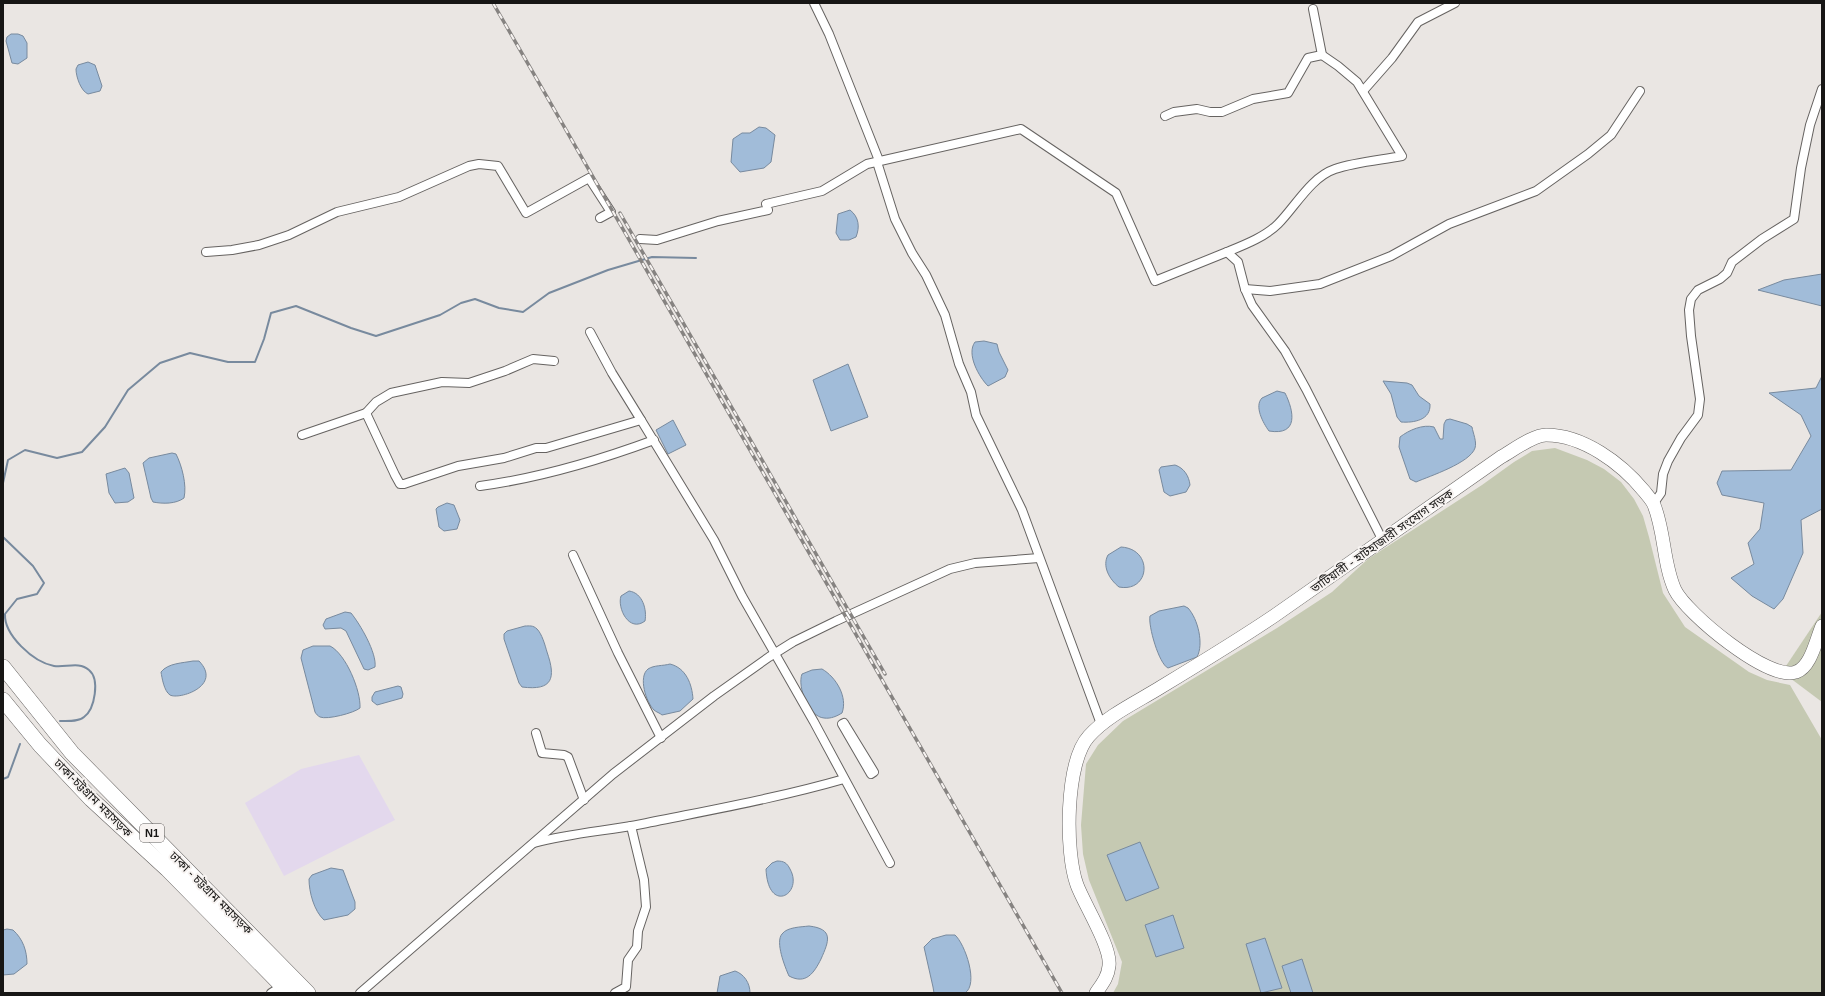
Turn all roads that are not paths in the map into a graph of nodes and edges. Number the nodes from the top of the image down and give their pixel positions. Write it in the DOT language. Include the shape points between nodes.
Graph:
graph roads {
  1 [pos="814,3"];
  2 [pos="1455,3"];
  3 [pos="1314,9"];
  4 [pos="1322,55"];
  5 [pos="1822,89"];
  6 [pos="1363,91"];
  7 [pos="1640,92"];
  8 [pos="1165,116"];
  9 [pos="877,162"];
  10 [pos="600,218"];
  11 [pos="640,238"];
  12 [pos="206,252"];
  13 [pos="1227,252"];
  14 [pos="1245,289"];
  15 [pos="590,332"];
  16 [pos="554,361"];
  17 [pos="366,413"];
  18 [pos="641,420"];
  19 [pos="302,435"];
  20 [pos="654,440"];
  21 [pos="480,486"];
  22 [pos="1654,503"];
  23 [pos="1383,541"];
  24 [pos="573,555"];
  25 [pos="1039,558"];
  26 [pos="1822,626"];
  27 [pos="775,653"];
  28 [pos="3,667"];
  29 [pos="3,700"];
  30 [pos="844,723"];
  31 [pos="1101,724"];
  32 [pos="536,733"];
  33 [pos="661,738"];
  34 [pos="844,780"];
  35 [pos="584,800"];
  36 [pos="631,826"];
  37 [pos="532,843"];
  38 [pos="890,863"];
  39 [pos="281,991"];
  40 [pos="1097,992"];
  41 [pos="308,993"];
  42 [pos="360,993"];
  43 [pos="615,993"];
  1 -- 9 [label="street" via="829,34 878,158"];
  2 -- 6 [label="street" via="1418,22 1392,58"];
  3 -- 4 [label="street"];
  4 -- 6 [label="street" via="1357,82"];
  4 -- 8 [label="street" via="1308,58 1288,93 1254,99 1222,112 1197,109"];
  5 -- 22 [label="street" via="1810,125 1794,219 1732,262 1727,273 1698,290 1691,299 1690,329 1700,399 1698,415 1668,461 1662,474 1661,493"];
  6 -- 13 [label="street" via="1402,156 1335,169 1297,200 1278,224 1254,240"];
  7 -- 14 [label="street" via="1611,135 1536,191 1449,224 1391,256 1320,284 1270,291"];
  9 -- 11 [label="street" via="867,164 822,191 766,204 768,210 718,221 657,240"];
  9 -- 13 [label="street" via="1021,129 1116,193 1155,281"];
  9 -- 25 [label="street" via="895,219 945,315 976,415 1011,484"];
  10 -- 12 [label="street" via="611,212 589,178 526,213 498,166 479,164 399,197 337,212 289,235 259,245"];
  13 -- 14 [label="street" via="1238,262"];
  14 -- 23 [label="street" via="1302,382"];
  15 -- 18 [label="street"];
  16 -- 17 [label="street" via="533,359 505,372 469,383 442,382 391,393 376,402"];
  17 -- 18 [label="street" via="400,484 458,466 504,458 536,448 546,448"];
  17 -- 19 [label="street"];
  18 -- 20 [label="street"];
  20 -- 21 [label="street" via="571,468 518,481"];
  20 -- 27 [label="street" via="714,540"];
  22 -- 23 [label="main road, ভাটিয়ারী - হাটহাজারী সংযোগ সড়ক" via="1640,486 1612,461 1572,440 1545,435 1524,443 1500,457"];
  22 -- 26 [label="main road, ভাটিয়ারী - হাটহাজারী সংযোগ সড়ক" via="1675,590 1700,621 1745,654 1767,668 1794,673 1802,669 1811,654"];
  23 -- 31 [label="main road, ভাটিয়ারী - হাটহাজারী সংযোগ সড়ক" via="1237,641"];
  24 -- 33 [label="street"];
  25 -- 27 [label="street" via="975,563 950,569 850,614"];
  25 -- 31 [label="street"];
  27 -- 33 [label="street"];
  27 -- 34 [label="street"];
  28 -- 41 [label="highway, ঢাকা - চট্টগ্রাম মহাসড়ক / N1" via="72,754"];
  29 -- 39 [label="highway, ঢাকা-চট্টগ্রাম মহাসড়ক / N1" via="40,745 91,799 167,869 263,965"];
  30 -- 30 [label="street" via="874,772 871,774 842,724"];
  31 -- 40 [label="main road, ভাটিয়ারী - হাটহাজারী সংযোগ সড়ক" via="1088,737 1077,755 1069,825 1070,855 1076,884 1104,942 1110,965 1106,979"];
  32 -- 35 [label="street" via="542,753 568,757"];
  33 -- 35 [label="street" via="613,774"];
  34 -- 36 [label="street"];
  34 -- 38 [label="street"];
  35 -- 37 [label="street"];
  36 -- 37 [label="street"];
  36 -- 43 [label="street" via="644,880 646,907 638,932 638,947 628,960 626,987"];
  37 -- 42 [label="street"];
}
